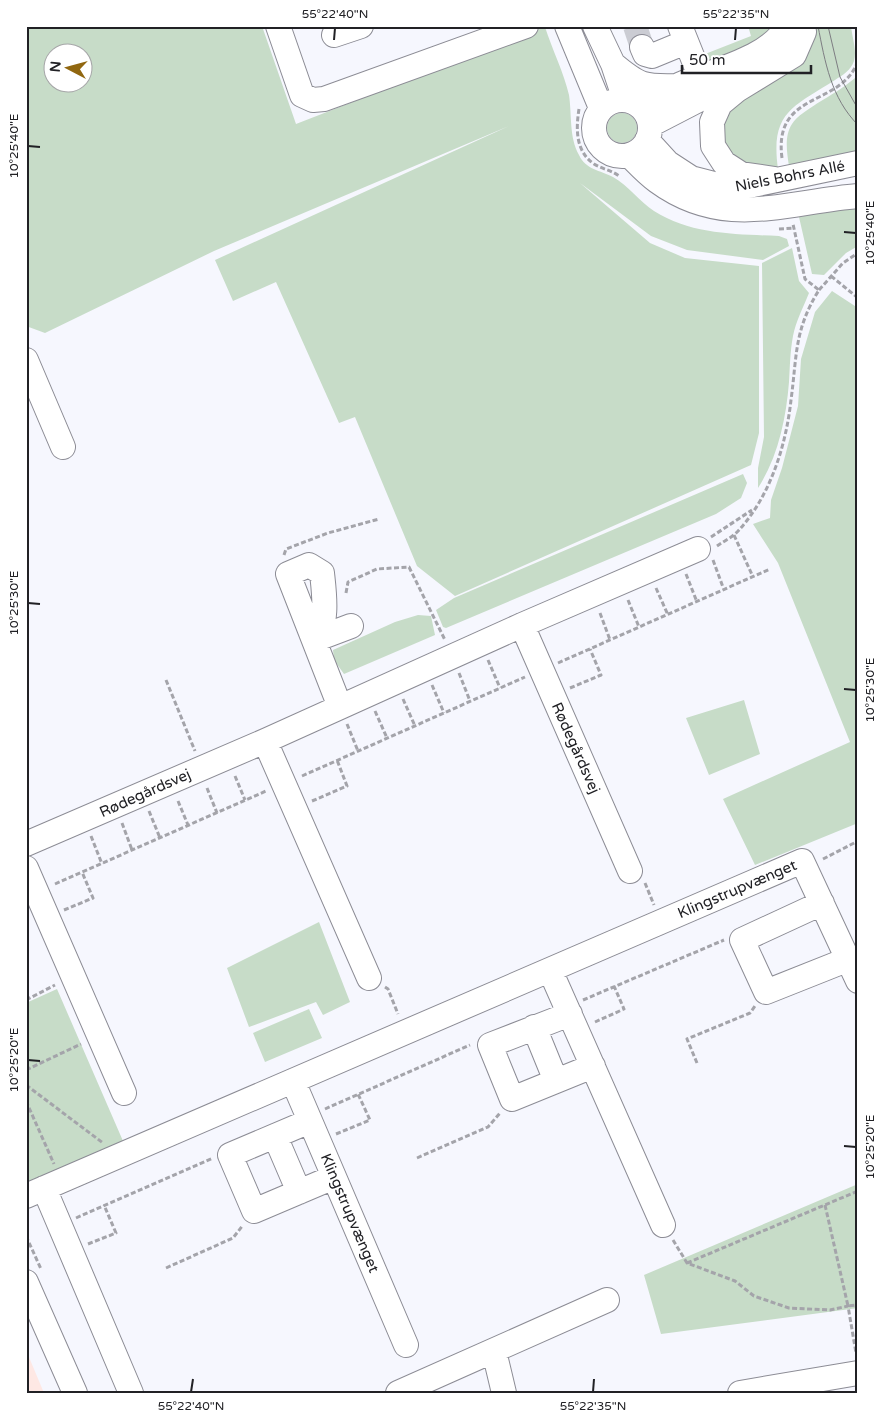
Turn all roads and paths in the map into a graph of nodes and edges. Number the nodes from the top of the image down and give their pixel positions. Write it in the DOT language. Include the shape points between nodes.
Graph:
graph roads {
  1 [pos="278,26"];
  2 [pos="362,26"];
  3 [pos="526,26"];
  4 [pos="567,26"];
  5 [pos="786,26"];
  6 [pos="803,26"];
  7 [pos="856,26"];
  8 [pos="595,30"];
  9 [pos="683,34"];
  10 [pos="334,35"];
  11 [pos="858,38"];
  12 [pos="642,47"];
  13 [pos="858,61"];
  14 [pos="613,64"];
  15 [pos="762,74"];
  16 [pos="689,81"];
  17 [pos="601,108"];
  18 [pos="641,118"];
  19 [pos="629,155"];
  20 [pos="858,163"];
  21 [pos="780,178"];
  22 [pos="858,188"];
  23 [pos="858,196"];
  24 [pos="822,199"];
  25 [pos="791,205"];
  26 [pos="858,253"];
  27 [pos="831,276"];
  28 [pos="818,290"];
  29 [pos="858,298"];
  30 [pos="26,360"];
  31 [pos="63,447"];
  32 [pos="752,510"];
  33 [pos="379,519"];
  34 [pos="734,534"];
  35 [pos="695,552"];
  36 [pos="649,570"];
  37 [pos="770,570"];
  38 [pos="288,574"];
  39 [pos="753,577"];
  40 [pos="621,582"];
  41 [pos="724,590"];
  42 [pos="592,595"];
  43 [pos="345,596"];
  44 [pos="697,602"];
  45 [pos="668,615"];
  46 [pos="522,625"];
  47 [pos="351,626"];
  48 [pos="639,627"];
  49 [pos="314,640"];
  50 [pos="610,640"];
  51 [pos="594,647"];
  52 [pos="590,649"];
  53 [pos="452,656"];
  54 [pos="491,666"];
  55 [pos="462,679"];
  56 [pos="166,680"];
  57 [pos="395,682"];
  58 [pos="515,682"];
  59 [pos="500,688"];
  60 [pos="367,695"];
  61 [pos="553,696"];
  62 [pos="437,697"];
  63 [pos="470,701"];
  64 [pos="340,707"];
  65 [pos="444,713"];
  66 [pos="415,726"];
  67 [pos="350,732"];
  68 [pos="387,738"];
  69 [pos="265,741"];
  70 [pos="358,751"];
  71 [pos="343,758"];
  72 [pos="337,760"];
  73 [pos="202,768"];
  74 [pos="236,778"];
  75 [pos="209,793"];
  76 [pos="260,794"];
  77 [pos="245,800"];
  78 [pos="115,806"];
  79 [pos="181,807"];
  80 [pos="294,808"];
  81 [pos="217,813"];
  82 [pos="84,819"];
  83 [pos="153,821"];
  84 [pos="188,826"];
  85 [pos="160,838"];
  86 [pos="858,841"];
  87 [pos="26,844"];
  88 [pos="132,850"];
  89 [pos="102,864"];
  90 [pos="26,868"];
  91 [pos="805,868"];
  92 [pos="630,871"];
  93 [pos="82,872"];
  94 [pos="37,892"];
  95 [pos="822,903"];
  96 [pos="48,916"];
  97 [pos="662,921"];
  98 [pos="742,940"];
  99 [pos="849,959"];
  100 [pos="550,970"];
  101 [pos="73,976"];
  102 [pos="369,978"];
  103 [pos="858,981"];
  104 [pos="614,986"];
  105 [pos="766,992"];
  106 [pos="26,1000"];
  107 [pos="571,1017"];
  108 [pos="534,1027"];
  109 [pos="406,1032"];
  110 [pos="99,1035"];
  111 [pos="469,1045"];
  112 [pos="697,1063"];
  113 [pos="593,1066"];
  114 [pos="26,1070"];
  115 [pos="293,1081"];
  116 [pos="556,1081"];
  117 [pos="26,1085"];
  118 [pos="124,1093"];
  119 [pos="358,1094"];
  120 [pos="512,1099"];
  121 [pos="26,1101"];
  122 [pos="312,1126"];
  123 [pos="276,1136"];
  124 [pos="118,1157"];
  125 [pos="417,1158"];
  126 [pos="206,1160"];
  127 [pos="54,1166"];
  128 [pos="334,1177"];
  129 [pos="858,1190"];
  130 [pos="35,1192"];
  131 [pos="299,1192"];
  132 [pos="104,1205"];
  133 [pos="825,1205"];
  134 [pos="254,1211"];
  135 [pos="60,1225"];
  136 [pos="663,1225"];
  137 [pos="71,1251"];
  138 [pos="687,1263"];
  139 [pos="166,1268"];
  140 [pos="26,1282"];
  141 [pos="607,1300"];
  142 [pos="858,1305"];
  143 [pos="848,1306"];
  144 [pos="406,1345"];
  145 [pos="494,1351"];
  146 [pos="857,1366"];
  147 [pos="75,1393"];
  148 [pos="131,1393"];
  149 [pos="398,1393"];
  150 [pos="504,1393"];
  151 [pos="740,1393"];
  1 -- 3 [label="street" via="302,95 313,100 324,100"];
  2 -- 10 [label="street"];
  4 -- 17 [label="street"];
  5 -- 16 [label="street" via="780,38 768,48"];
  6 -- 15 [label="street" via="804,32 794,55"];
  7 -- 11 [label="path"];
  8 -- 14 [label="street, Niels Bohrs Allé"];
  9 -- 12 [label="street" via="652,56 645,54"];
  9 -- 16 [label="street"];
  13 -- 21 [label="path" via="854,73 795,111 783,126"];
  14 -- 16 [label="street" via="629,78 649,87"];
  14 -- 18 [label="street, Niels Bohrs Allé"];
  15 -- 18 [label="street" via="731,82"];
  15 -- 21 [label="street" via="720,104 712,122 714,146 732,170 754,178"];
  16 -- 18 [label="street"];
  17 -- 18 [label="street" via="616,100"];
  17 -- 19 [label="street" via="593,127 600,147 619,156"];
  18 -- 19 [label="street" via="637,152"];
  18 -- 21 [label="street, Niels Bohrs Allé" via="668,163 691,178 726,187"];
  19 -- 25 [label="street, Niels Bohrs Allé" via="657,181 704,204 747,210"];
  20 -- 21 [label="street, Niels Bohrs Allé"];
  22 -- 24 [label="street"];
  23 -- 24 [label="street, Niels Bohrs Allé"];
  24 -- 25 [label="street, Niels Bohrs Allé"];
  25 -- 28 [label="path" via="805,279"];
  26 -- 27 [label="path"];
  27 -- 28 [label="path"];
  27 -- 29 [label="path"];
  28 -- 32 [label="path" via="798,335 785,438 768,486"];
  30 -- 31 [label="street"];
  32 -- 34 [label="path"];
  32 -- 35 [label="path" via="716,531"];
  33 -- 38 [label="path" via="328,532 286,549 283,561"];
  34 -- 35 [label="path" via="716,547"];
  34 -- 39 [label="path"];
  35 -- 36 [label="street, Rødegårdsvej"];
  35 -- 41 [label="path"];
  35 -- 44 [label="path"];
  36 -- 40 [label="street, Rødegårdsvej"];
  36 -- 45 [label="path"];
  37 -- 39 [label="path"];
  38 -- 49 [label="street"];
  38 -- 49 [label="street" via="308,565 322,573 321,634"];
  39 -- 41 [label="path"];
  40 -- 42 [label="street, Rødegårdsvej"];
  40 -- 48 [label="path"];
  41 -- 44 [label="path"];
  42 -- 46 [label="street, Rødegårdsvej"];
  42 -- 50 [label="path"];
  43 -- 53 [label="path" via="348,582 378,570 409,567"];
  44 -- 45 [label="path"];
  45 -- 48 [label="path"];
  46 -- 53 [label="street, Rødegårdsvej"];
  46 -- 61 [label="street, Rødegårdsvej"];
  47 -- 49 [label="street"];
  48 -- 50 [label="path"];
  49 -- 64 [label="street"];
  50 -- 51 [label="path"];
  52 -- 61 [label="path" via="601,675"];
  53 -- 57 [label="street, Rødegårdsvej"];
  54 -- 59 [label="path"];
  55 -- 63 [label="path"];
  56 -- 73 [label="path"];
  57 -- 60 [label="street, Rødegårdsvej"];
  57 -- 66 [label="path"];
  58 -- 59 [label="path"];
  59 -- 63 [label="path"];
  60 -- 64 [label="street, Rødegårdsvej"];
  60 -- 68 [label="path"];
  61 -- 92 [label="street, Rødegårdsvej"];
  62 -- 65 [label="path"];
  63 -- 65 [label="path"];
  64 -- 69 [label="street, Rødegårdsvej"];
  65 -- 66 [label="path"];
  66 -- 68 [label="path"];
  67 -- 70 [label="path"];
  68 -- 70 [label="path"];
  69 -- 73 [label="street, Rødegårdsvej"];
  69 -- 80 [label="street"];
  70 -- 71 [label="path"];
  72 -- 80 [label="path" via="348,786"];
  73 -- 78 [label="street, Rødegårdsvej"];
  74 -- 77 [label="path"];
  75 -- 81 [label="path"];
  76 -- 77 [label="path"];
  77 -- 81 [label="path"];
  78 -- 82 [label="street, Rødegårdsvej"];
  78 -- 88 [label="path"];
  79 -- 84 [label="path"];
  80 -- 102 [label="street"];
  81 -- 84 [label="path"];
  82 -- 87 [label="street, Rødegårdsvej"];
  82 -- 89 [label="path"];
  83 -- 85 [label="path"];
  84 -- 85 [label="path"];
  85 -- 88 [label="path"];
  86 -- 91 [label="path"];
  88 -- 89 [label="path"];
  89 -- 93 [label="path"];
  90 -- 94 [label="street"];
  91 -- 95 [label="street, Klingstrupvænget"];
  91 -- 97 [label="street, Klingstrupvænget" via="802,861"];
  92 -- 97 [label="path" via="641,875"];
  93 -- 94 [label="path"];
  93 -- 96 [label="path" via="93,898"];
  94 -- 96 [label="street"];
  95 -- 98 [label="street"];
  95 -- 99 [label="street, Klingstrupvænget"];
  96 -- 101 [label="street"];
  97 -- 100 [label="street, Klingstrupvænget"];
  98 -- 104 [label="path" via="722,940"];
  98 -- 105 [label="street"];
  99 -- 103 [label="street, Klingstrupvænget"];
  99 -- 105 [label="street"];
  100 -- 107 [label="street"];
  100 -- 109 [label="street, Klingstrupvænget"];
  101 -- 106 [label="path"];
  101 -- 110 [label="street"];
  102 -- 109 [label="path" via="388,989"];
  104 -- 107 [label="path"];
  104 -- 107 [label="path" via="624,1009"];
  105 -- 112 [label="path" via="750,1013 687,1039"];
  107 -- 108 [label="street"];
  107 -- 113 [label="street"];
  108 -- 116 [label="street"];
  108 -- 120 [label="street" via="490,1045"];
  109 -- 115 [label="street, Klingstrupvænget"];
  110 -- 114 [label="path"];
  110 -- 118 [label="street"];
  111 -- 119 [label="path"];
  113 -- 116 [label="street"];
  113 -- 136 [label="street"];
  115 -- 122 [label="street, Klingstrupvænget"];
  115 -- 124 [label="street, Klingstrupvænget"];
  116 -- 120 [label="street"];
  117 -- 124 [label="path"];
  119 -- 122 [label="path"];
  119 -- 122 [label="path" via="370,1120"];
  120 -- 125 [label="path" via="488,1127"];
  121 -- 127 [label="path"];
  122 -- 123 [label="street"];
  122 -- 128 [label="street, Klingstrupvænget"];
  123 -- 131 [label="street"];
  123 -- 134 [label="street" via="230,1155"];
  124 -- 130 [label="street, Klingstrupvænget"];
  126 -- 132 [label="path"];
  128 -- 131 [label="street"];
  128 -- 144 [label="street, Klingstrupvænget"];
  129 -- 133 [label="path"];
  130 -- 135 [label="street, Klingstrupvænget"];
  131 -- 134 [label="street"];
  132 -- 135 [label="path"];
  132 -- 137 [label="path" via="116,1233"];
  133 -- 138 [label="path"];
  133 -- 143 [label="path"];
  134 -- 139 [label="path" via="233,1238"];
  135 -- 137 [label="street, Klingstrupvænget"];
  136 -- 138 [label="path"];
  137 -- 148 [label="street, Klingstrupvænget"];
  138 -- 143 [label="path" via="735,1281 754,1296 789,1308 830,1310"];
  140 -- 147 [label="street"];
  141 -- 145 [label="street"];
  142 -- 143 [label="path"];
  143 -- 146 [label="path"];
  145 -- 149 [label="street"];
  145 -- 150 [label="street"];
  146 -- 151 [label="street"];
}
